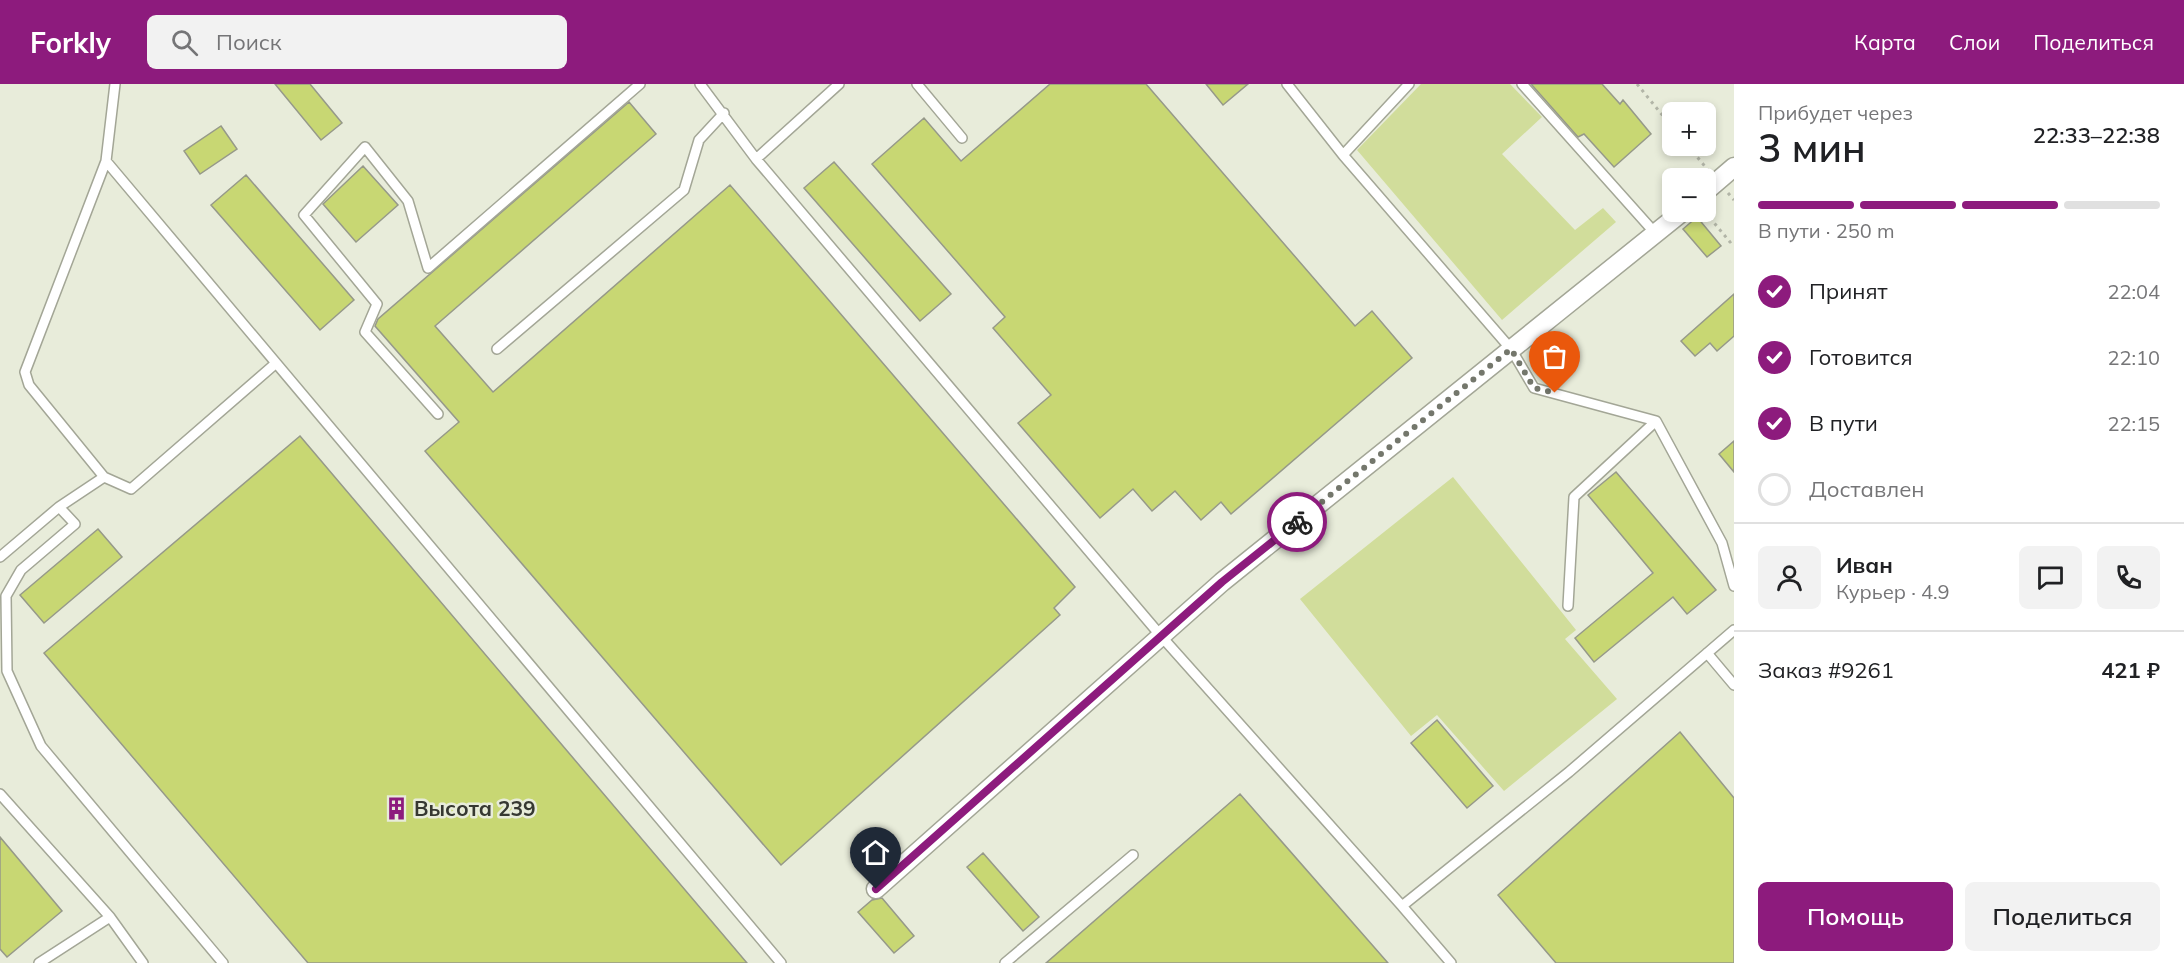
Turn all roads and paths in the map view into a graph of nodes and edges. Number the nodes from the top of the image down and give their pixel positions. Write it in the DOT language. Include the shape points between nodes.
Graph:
graph roads {
  1 [pos="115,84"];
  2 [pos="640,84"];
  3 [pos="700,84"];
  4 [pos="839,84"];
  5 [pos="917,84"];
  6 [pos="1287,84"];
  7 [pos="1409,84"];
  8 [pos="1522,84"];
  9 [pos="1637,84"];
  10 [pos="724,113"];
  11 [pos="1662,115"];
  12 [pos="962,138"];
  13 [pos="1343,155"];
  14 [pos="756,159"];
  15 [pos="106,161"];
  16 [pos="1734,166"];
  17 [pos="1716,182"];
  18 [pos="1669,222"];
  19 [pos="1713,222"];
  20 [pos="1655,233"];
  21 [pos="1734,239"];
  22 [pos="497,349"];
  23 [pos="1511,349"];
  24 [pos="275,364"];
  25 [pos="438,414"];
  26 [pos="1656,422"];
  27 [pos="104,477"];
  28 [pos="60,507"];
  29 [pos="0,557"];
  30 [pos="1734,586"];
  31 [pos="1568,606"];
  32 [pos="1734,630"];
  33 [pos="1161,636"];
  34 [pos="1707,653"];
  35 [pos="1734,685"];
  36 [pos="0,794"];
  37 [pos="1133,855"];
  38 [pos="876,889"];
  39 [pos="1402,906"];
  40 [pos="110,917"];
  41 [pos="39,963"];
  42 [pos="143,963"];
  43 [pos="223,963"];
  44 [pos="781,963"];
  45 [pos="1005,963"];
  46 [pos="1451,963"];
  1 -- 15 [label="lane"];
  2 -- 25 [label="lane" via="428,268 408,201 365,147 304,215 377,304 365,332"];
  3 -- 10 [label="lane"];
  4 -- 14 [label="lane"];
  5 -- 12 [label="lane"];
  6 -- 13 [label="lane"];
  7 -- 13 [label="lane"];
  8 -- 20 [label="lane"];
  9 -- 11 [label="path"];
  10 -- 14 [label="lane"];
  10 -- 22 [label="lane" via="699,140 684,190"];
  13 -- 23 [label="lane"];
  14 -- 33 [label="lane"];
  15 -- 24 [label="lane"];
  15 -- 27 [label="lane" via="25,372 29,385"];
  16 -- 17 [label="street"];
  18 -- 20 [label="street"];
  19 -- 21 [label="path" via="1730,242"];
  20 -- 23 [label="street"];
  23 -- 26 [label="lane" via="1534,388"];
  23 -- 33 [label="street" via="1222,582"];
  24 -- 27 [label="lane" via="131,489"];
  24 -- 44 [label="lane"];
  26 -- 30 [label="lane" via="1722,543"];
  26 -- 31 [label="lane" via="1574,498"];
  27 -- 28 [label="lane"];
  28 -- 29 [label="lane"];
  28 -- 43 [label="lane" via="75,524 21,570 6,596 7,671 41,746"];
  32 -- 34 [label="lane"];
  33 -- 38 [label="street"];
  33 -- 39 [label="lane"];
  34 -- 35 [label="lane"];
  34 -- 39 [label="lane" via="1569,772"];
  36 -- 40 [label="lane"];
  37 -- 45 [label="lane"];
  39 -- 46 [label="lane"];
  40 -- 41 [label="lane"];
  40 -- 42 [label="lane"];
}
